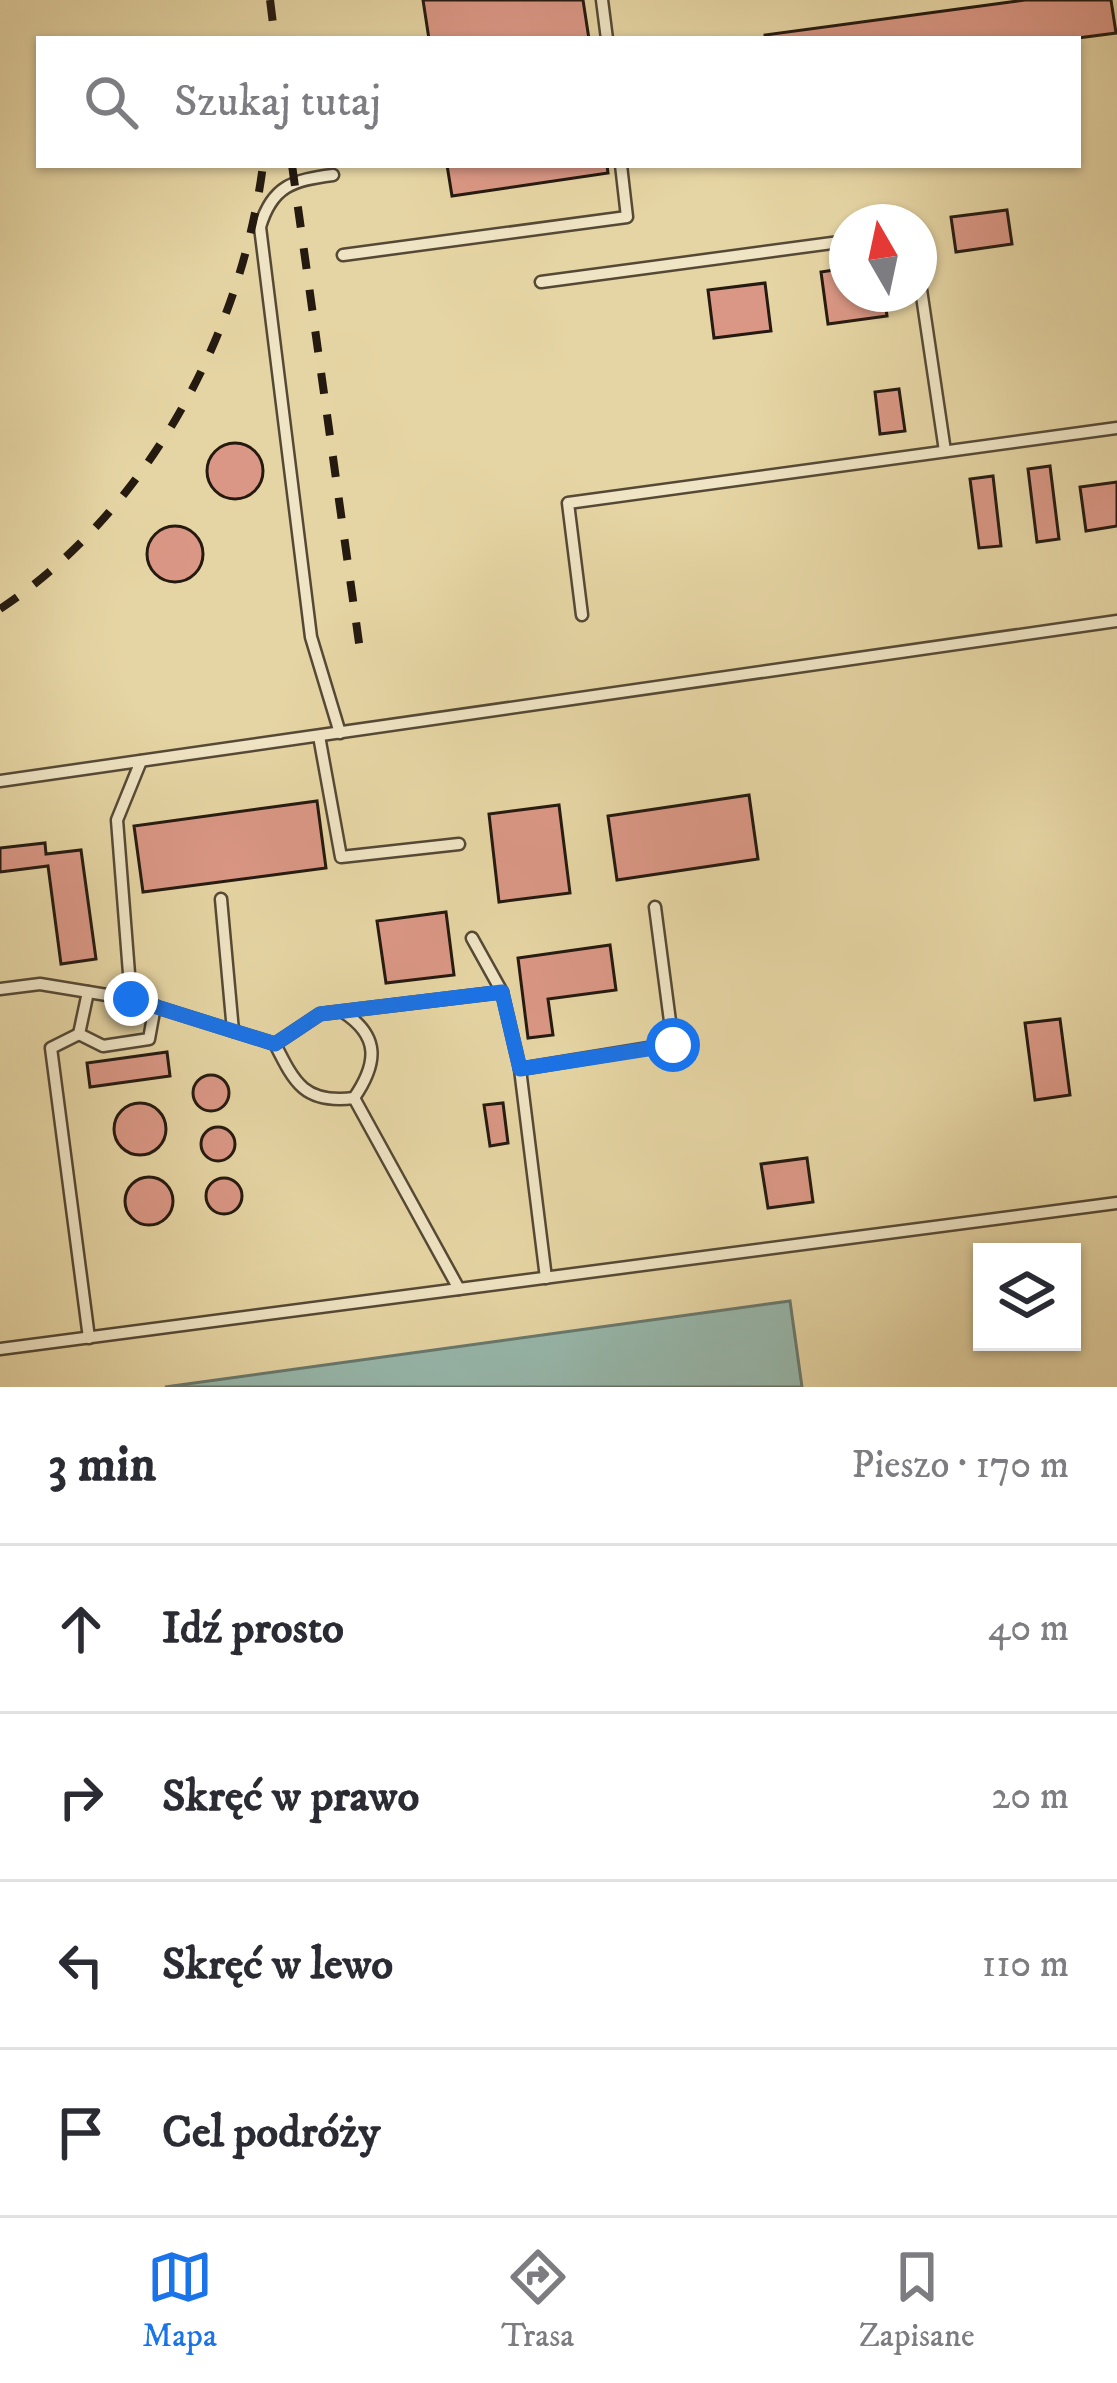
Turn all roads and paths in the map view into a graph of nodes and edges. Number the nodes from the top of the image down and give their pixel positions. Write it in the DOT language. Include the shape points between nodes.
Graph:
graph roads {
  1 [pos="602,0"];
  2 [pos="607,36"];
  3 [pos="621,168"];
  4 [pos="333,175"];
  5 [pos="829,244"];
  6 [pos="343,255"];
  7 [pos="541,283"];
  8 [pos="924,312"];
  9 [pos="1117,428"];
  10 [pos="945,452"];
  11 [pos="582,615"];
  12 [pos="1117,621"];
  13 [pos="340,733"];
  14 [pos="320,736"];
  15 [pos="141,761"];
  16 [pos="0,781"];
  17 [pos="459,844"];
  18 [pos="221,899"];
  19 [pos="655,907"];
  20 [pos="472,938"];
  21 [pos="0,989"];
  22 [pos="88,992"];
  23 [pos="502,992"];
  24 [pos="131,999"];
  25 [pos="155,1006"];
  26 [pos="343,1012"];
  27 [pos="233,1030"];
  28 [pos="79,1034"];
  29 [pos="275,1044"];
  30 [pos="520,1069"];
  31 [pos="354,1098"];
  32 [pos="1117,1203"];
  33 [pos="546,1278"];
  34 [pos="459,1289"];
  35 [pos="89,1337"];
  36 [pos="0,1349"];
  1 -- 2 [label="lane"];
  3 -- 6 [label="lane" via="627,217"];
  4 -- 13 [label="lane" via="286,185 267,203 260,226 311,637"];
  5 -- 7 [label="lane"];
  8 -- 10 [label="lane"];
  9 -- 10 [label="lane"];
  10 -- 11 [label="lane" via="568,503"];
  12 -- 13 [label="lane"];
  13 -- 14 [label="lane"];
  14 -- 15 [label="lane"];
  14 -- 17 [label="lane" via="341,857"];
  15 -- 16 [label="lane"];
  15 -- 24 [label="lane" via="117,820"];
  18 -- 27 [label="lane"];
  19 -- 30 [label="lane" via="673,1045"];
  20 -- 23 [label="lane"];
  21 -- 22 [label="lane" via="40,984"];
  22 -- 24 [label="lane"];
  22 -- 28 [label="lane"];
  23 -- 26 [label="lane"];
  23 -- 30 [label="lane"];
  24 -- 25 [label="lane"];
  25 -- 27 [label="lane"];
  25 -- 28 [label="lane" via="149,1039 103,1046"];
  26 -- 29 [label="lane" via="320,1014"];
  26 -- 31 [label="lane" via="370,1039 366,1081"];
  27 -- 29 [label="lane"];
  28 -- 35 [label="lane" via="51,1048"];
  29 -- 31 [label="lane" via="308,1093"];
  30 -- 33 [label="lane"];
  31 -- 34 [label="lane"];
  32 -- 33 [label="lane"];
  33 -- 34 [label="lane"];
  34 -- 35 [label="lane"];
  35 -- 36 [label="lane"];
}
